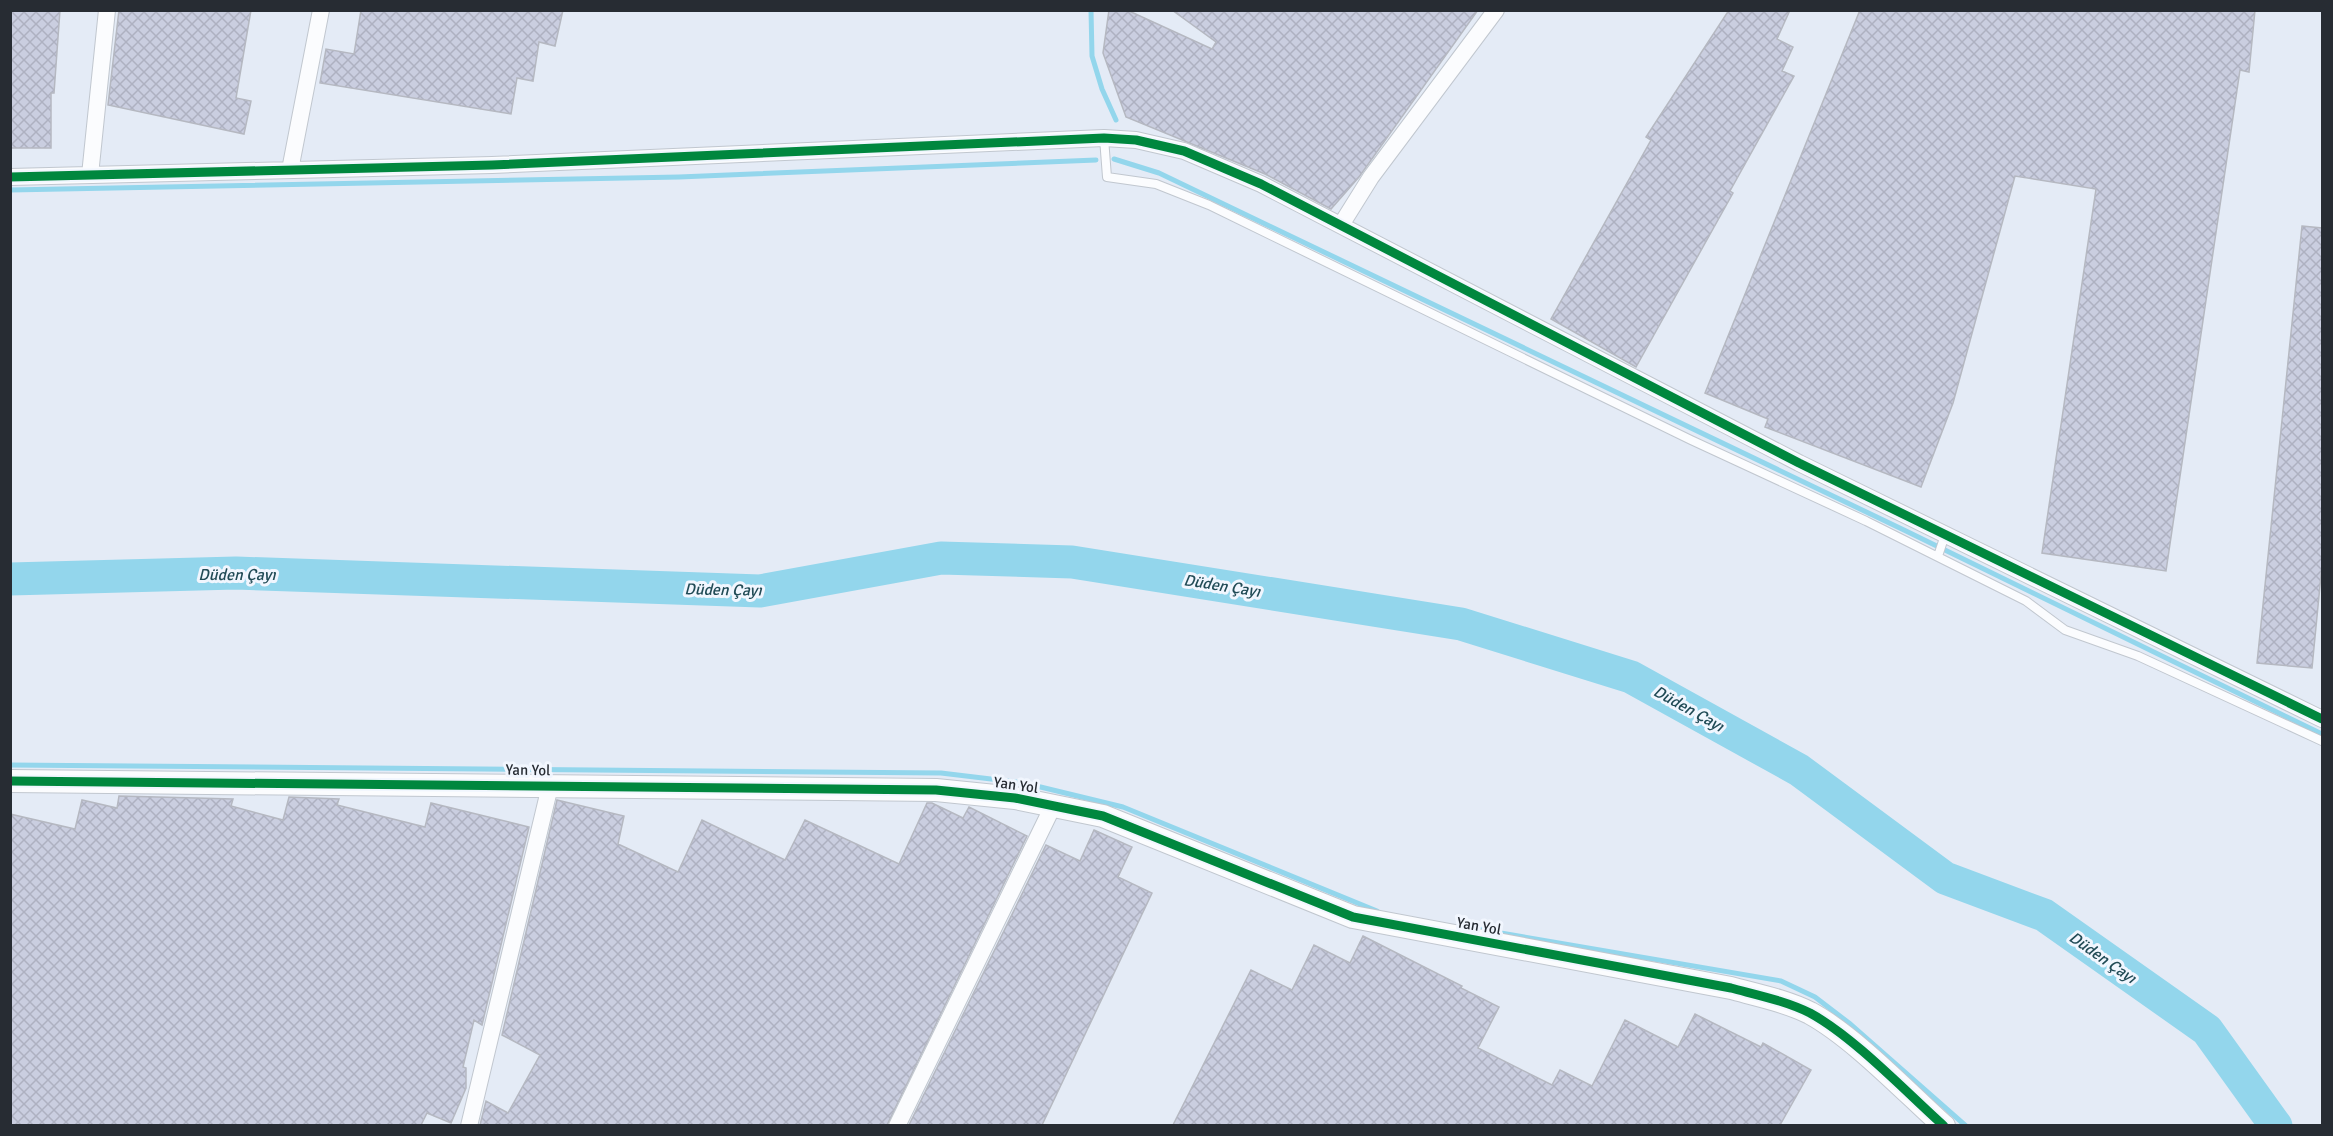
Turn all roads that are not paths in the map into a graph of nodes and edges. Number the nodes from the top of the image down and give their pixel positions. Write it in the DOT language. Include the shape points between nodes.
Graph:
graph roads {
  1 [pos="107,10"];
  2 [pos="321,10"];
  3 [pos="1496,10"];
  4 [pos="1104,138"];
  5 [pos="290,170"];
  6 [pos="90,175"];
  7 [pos="10,177"];
  8 [pos="1341,225"];
  9 [pos="1944,538"];
  10 [pos="1938,554"];
  11 [pos="2322,719"];
  12 [pos="2322,741"];
  13 [pos="10,781"];
  14 [pos="550,786"];
  15 [pos="1053,806"];
  16 [pos="469,1125"];
  17 [pos="897,1125"];
  18 [pos="1944,1125"];
  1 -- 6 [label="street"];
  2 -- 5 [label="street"];
  3 -- 8 [label="street" via="1371,177"];
  4 -- 5 [label="street" via="504,165"];
  4 -- 8 [label="street" via="1136,140 1184,151"];
  4 -- 10 [label="lane" via="1107,177 1156,184 1209,205 1690,440"];
  5 -- 6 [label="street"];
  6 -- 7 [label="street"];
  8 -- 9 [label="street"];
  9 -- 10 [label="lane"];
  9 -- 11 [label="street"];
  10 -- 12 [label="lane" via="2026,601 2065,630 2138,656"];
  13 -- 14 [label="street, Yan Yol"];
  14 -- 15 [label="street, Yan Yol" via="936,790"];
  14 -- 16 [label="street"];
  15 -- 17 [label="street"];
  15 -- 18 [label="street, Yan Yol" via="1103,816 1353,917 1731,988 1792,1005 1834,1030"];
}
